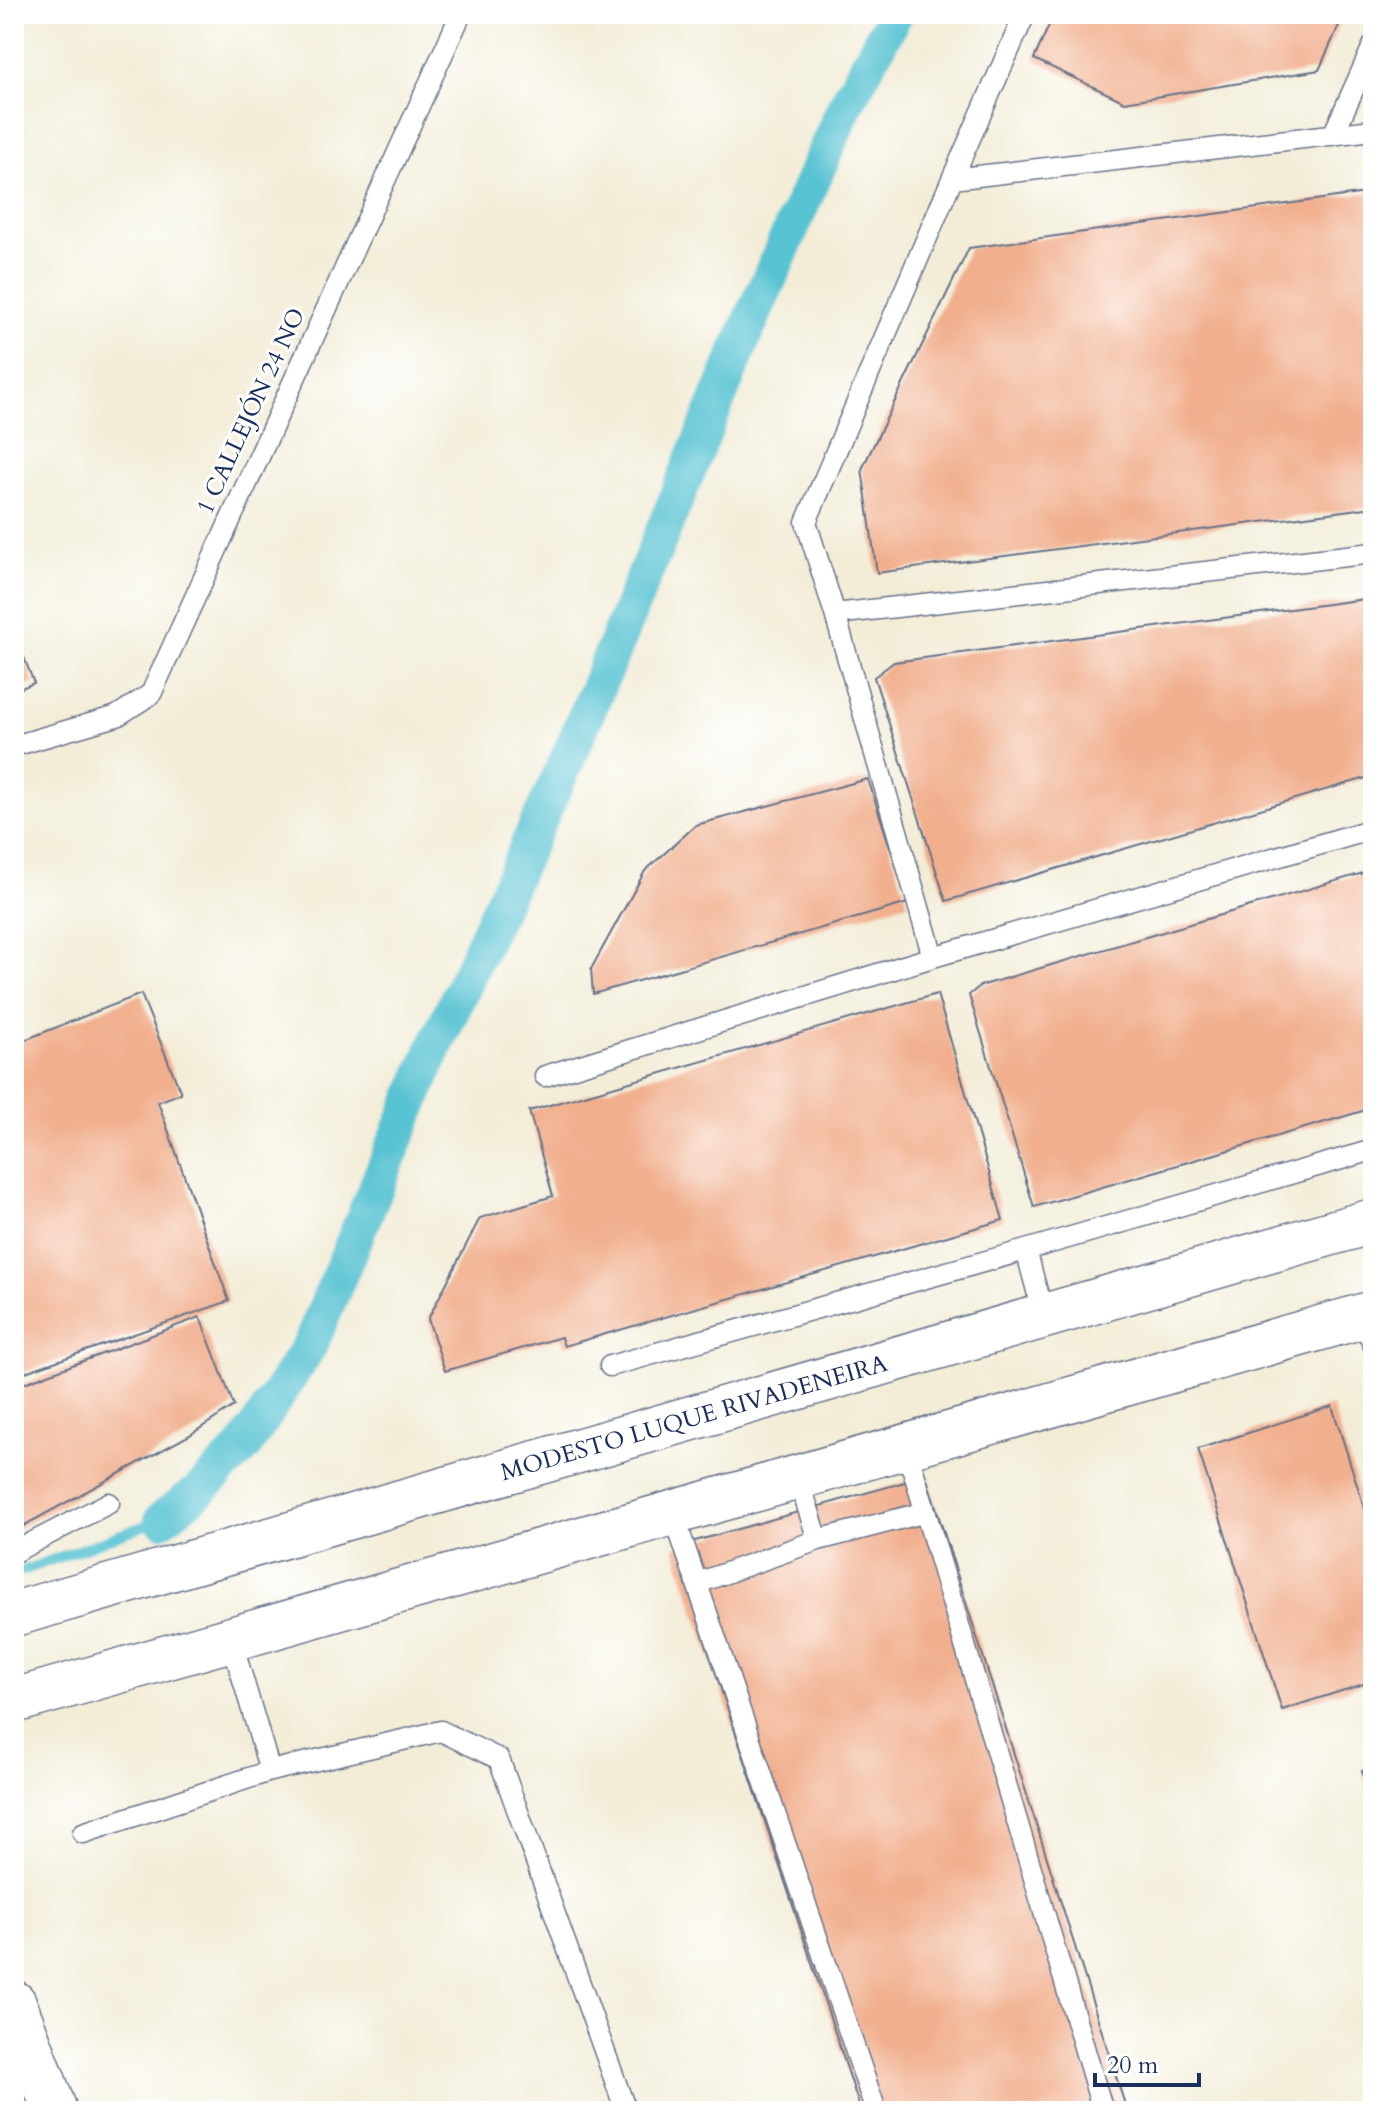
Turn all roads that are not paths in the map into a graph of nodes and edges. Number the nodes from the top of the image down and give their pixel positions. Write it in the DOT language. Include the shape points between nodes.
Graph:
graph roads {
  1 [pos="1025,14"];
  2 [pos="460,16"];
  3 [pos="1373,46"];
  4 [pos="1373,130"];
  5 [pos="1333,135"];
  6 [pos="952,179"];
  7 [pos="1373,553"];
  8 [pos="835,614"];
  9 [pos="14,746"];
  10 [pos="1373,829"];
  11 [pos="933,957"];
  12 [pos="545,1076"];
  13 [pos="1373,1150"];
  14 [pos="1373,1221"];
  15 [pos="1026,1250"];
  16 [pos="1044,1317"];
  17 [pos="1369,1325"];
  18 [pos="610,1366"];
  19 [pos="901,1448"];
  20 [pos="798,1477"];
  21 [pos="109,1503"];
  22 [pos="926,1512"];
  23 [pos="673,1513"];
  24 [pos="818,1540"];
  25 [pos="14,1552"];
  26 [pos="698,1583"];
  27 [pos="14,1614"];
  28 [pos="231,1639"];
  29 [pos="14,1701"];
  30 [pos="270,1771"];
  31 [pos="83,1833"];
  32 [pos="14,2003"];
  33 [pos="55,2111"];
  34 [pos="626,2111"];
  35 [pos="876,2111"];
  36 [pos="1103,2111"];
  1 -- 6 [label="lane"];
  2 -- 9 [label="lane, 1 CALLEJÓN 24 NO" via="151,694 117,716"];
  3 -- 5 [label="lane"];
  4 -- 5 [label="lane"];
  5 -- 6 [label="lane"];
  6 -- 8 [label="lane" via="806,522"];
  7 -- 8 [label="lane"];
  8 -- 11 [label="lane"];
  10 -- 11 [label="lane"];
  11 -- 12 [label="lane"];
  13 -- 15 [label="lane"];
  14 -- 16 [label="street, MODESTO LUQUE RIVADENEIRA"];
  15 -- 16 [label="lane"];
  15 -- 18 [label="lane"];
  16 -- 27 [label="street, MODESTO LUQUE RIVADENEIRA"];
  17 -- 19 [label="street"];
  19 -- 20 [label="street"];
  19 -- 22 [label="lane"];
  20 -- 23 [label="street"];
  20 -- 24 [label="lane"];
  21 -- 25 [label="lane"];
  22 -- 24 [label="lane"];
  22 -- 36 [label="lane"];
  23 -- 26 [label="lane"];
  23 -- 28 [label="street"];
  24 -- 26 [label="lane"];
  26 -- 35 [label="lane"];
  28 -- 29 [label="street"];
  28 -- 30 [label="lane"];
  30 -- 31 [label="lane"];
  30 -- 34 [label="lane" via="441,1731 499,1759"];
  32 -- 33 [label="street"];
}
